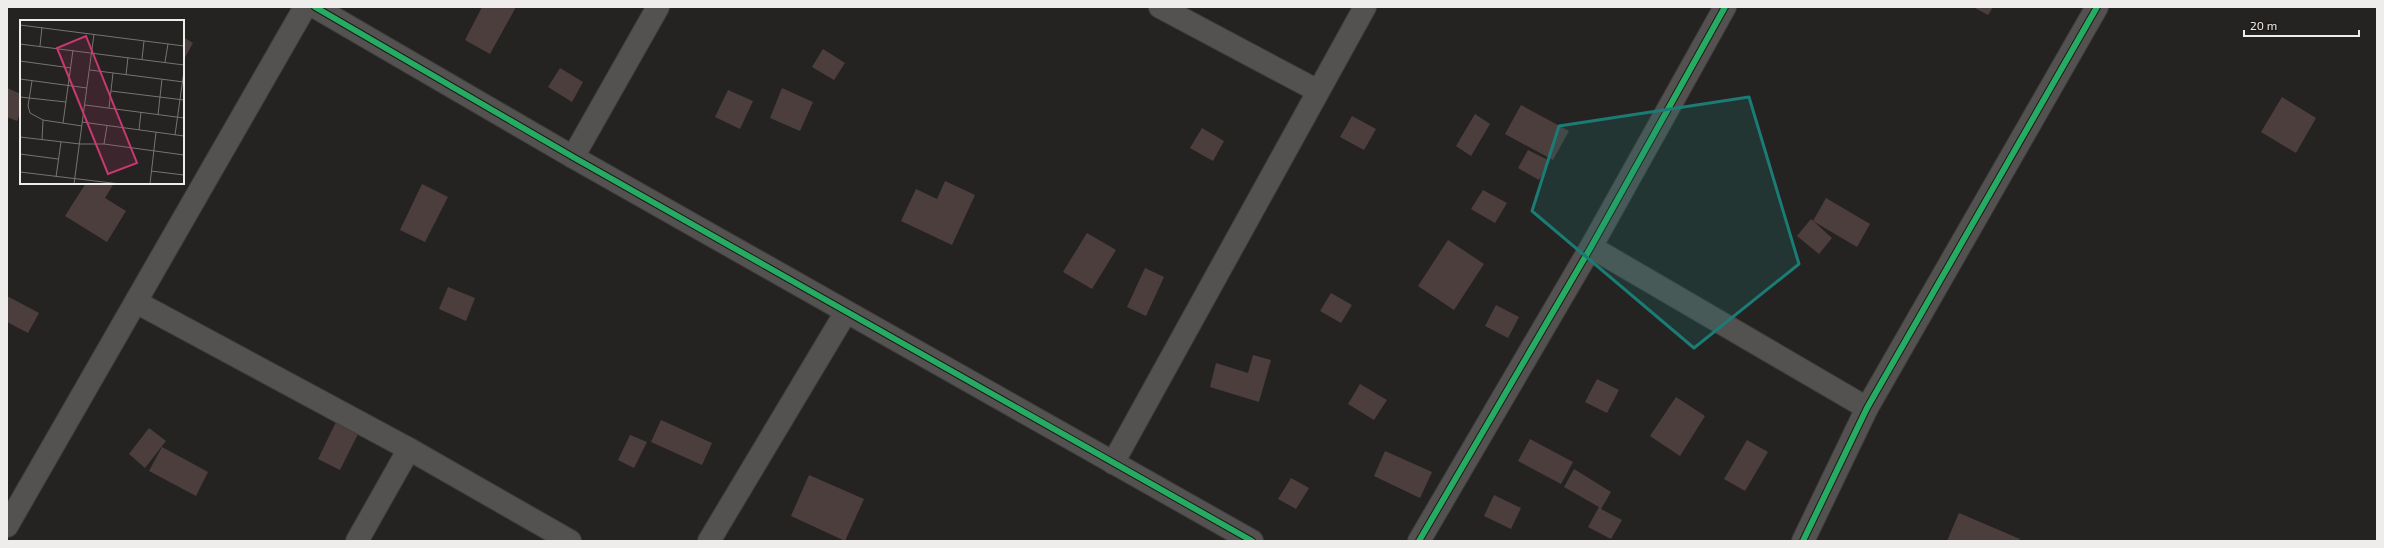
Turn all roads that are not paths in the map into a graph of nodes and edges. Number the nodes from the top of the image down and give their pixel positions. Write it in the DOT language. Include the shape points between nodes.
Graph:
graph roads {
  1 [pos="305,7"];
  2 [pos="315,7"];
  3 [pos="658,7"];
  4 [pos="1160,7"];
  5 [pos="1364,7"];
  6 [pos="1725,7"];
  7 [pos="2098,7"];
  8 [pos="1318,91"];
  9 [pos="574,157"];
  10 [pos="1591,247"];
  11 [pos="136,302"];
  12 [pos="846,312"];
  13 [pos="1867,408"];
  14 [pos="409,449"];
  15 [pos="1113,463"];
  16 [pos="7,526"];
  17 [pos="357,541"];
  18 [pos="570,541"];
  19 [pos="710,541"];
  20 [pos="1252,541"];
  21 [pos="1419,541"];
  22 [pos="1803,541"];
  1 -- 11 [label="street"];
  2 -- 9 [label="street"];
  3 -- 9 [label="street"];
  4 -- 8 [label="street"];
  5 -- 8 [label="street"];
  6 -- 10 [label="street"];
  7 -- 13 [label="street"];
  8 -- 15 [label="street"];
  9 -- 12 [label="street"];
  10 -- 13 [label="street"];
  10 -- 21 [label="street"];
  11 -- 14 [label="street"];
  11 -- 16 [label="street"];
  12 -- 15 [label="street"];
  12 -- 19 [label="street"];
  13 -- 22 [label="street"];
  14 -- 17 [label="street"];
  14 -- 18 [label="street"];
  15 -- 20 [label="street"];
}
